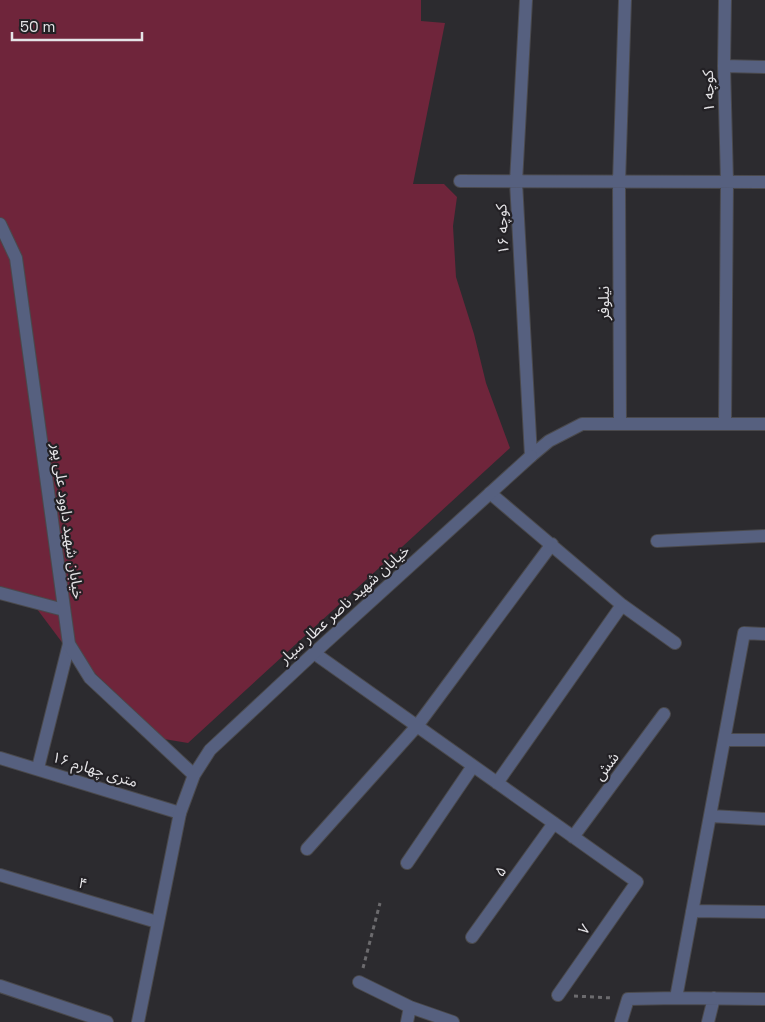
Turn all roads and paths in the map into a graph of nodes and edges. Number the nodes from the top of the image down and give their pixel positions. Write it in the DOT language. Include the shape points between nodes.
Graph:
graph roads {
  1 [pos="526,0"];
  2 [pos="625,0"];
  3 [pos="725,0"];
  4 [pos="724,66"];
  5 [pos="765,67"];
  6 [pos="460,181"];
  7 [pos="516,182"];
  8 [pos="619,182"];
  9 [pos="727,182"];
  10 [pos="765,182"];
  11 [pos="0,224"];
  12 [pos="620,424"];
  13 [pos="725,424"];
  14 [pos="765,424"];
  15 [pos="531,456"];
  16 [pos="490,493"];
  17 [pos="765,536"];
  18 [pos="657,541"];
  19 [pos="552,544"];
  20 [pos="0,593"];
  21 [pos="622,605"];
  22 [pos="64,610"];
  23 [pos="765,634"];
  24 [pos="675,643"];
  25 [pos="69,644"];
  26 [pos="314,653"];
  27 [pos="664,714"];
  28 [pos="417,726"];
  29 [pos="725,740"];
  30 [pos="765,740"];
  31 [pos="0,758"];
  32 [pos="473,766"];
  33 [pos="38,768"];
  34 [pos="194,774"];
  35 [pos="497,783"];
  36 [pos="180,813"];
  37 [pos="710,816"];
  38 [pos="765,819"];
  39 [pos="554,823"];
  40 [pos="573,837"];
  41 [pos="306,849"];
  42 [pos="407,863"];
  43 [pos="0,875"];
  44 [pos="380,903"];
  45 [pos="692,912"];
  46 [pos="765,912"];
  47 [pos="157,922"];
  48 [pos="472,937"];
  49 [pos="359,982"];
  50 [pos="0,986"];
  51 [pos="558,995"];
  52 [pos="676,998"];
  53 [pos="714,998"];
  54 [pos="765,999"];
  55 [pos="628,1000"];
  56 [pos="410,1007"];
  57 [pos="107,1022"];
  58 [pos="138,1022"];
  59 [pos="406,1022"];
  60 [pos="452,1022"];
  61 [pos="621,1022"];
  62 [pos="708,1022"];
  1 -- 7 [label="street, کوچه ۱۶"];
  2 -- 8 [label="street, نیلوفر"];
  3 -- 4 [label="street, کوچه ۱"];
  4 -- 5 [label="street"];
  4 -- 9 [label="street, کوچه ۱"];
  6 -- 7 [label="street"];
  7 -- 8 [label="street"];
  7 -- 15 [label="street, کوچه ۱۶"];
  8 -- 9 [label="street"];
  8 -- 12 [label="street, نیلوفر"];
  9 -- 10 [label="street"];
  9 -- 13 [label="street, کوچه ۱"];
  11 -- 22 [label="street, خیابان شهید داوود علی پور" via="16,258"];
  12 -- 13 [label="street, خیابان شهید ناصر عطار سیار"];
  12 -- 15 [label="street, خیابان شهید ناصر عطار سیار" via="582,424 549,441"];
  13 -- 14 [label="street, خیابان شهید ناصر عطار سیار"];
  15 -- 16 [label="street, خیابان شهید ناصر عطار سیار"];
  16 -- 19 [label="street"];
  16 -- 26 [label="street, خیابان شهید ناصر عطار سیار"];
  17 -- 18 [label="street"];
  19 -- 21 [label="street"];
  19 -- 28 [label="street"];
  20 -- 22 [label="street"];
  21 -- 24 [label="street"];
  21 -- 35 [label="street"];
  22 -- 25 [label="street, خیابان شهید داوود علی پور"];
  23 -- 29 [label="street" via="744,633"];
  25 -- 33 [label="street"];
  25 -- 34 [label="street, خیابان شهید داوود علی پور" via="90,678"];
  26 -- 28 [label="street"];
  26 -- 34 [label="street, خیابان شهید ناصر عطار سیار" via="210,750"];
  27 -- 40 [label="street, شش"];
  28 -- 32 [label="street"];
  28 -- 41 [label="street"];
  29 -- 30 [label="street"];
  29 -- 37 [label="street"];
  31 -- 33 [label="street, ۱۶ متری چهارم"];
  32 -- 35 [label="street"];
  32 -- 42 [label="street"];
  33 -- 36 [label="street, ۱۶ متری چهارم"];
  34 -- 36 [label="street, خیابان شهید ناصر عطار سیار"];
  35 -- 39 [label="street"];
  36 -- 47 [label="street, خیابان شهید ناصر عطار سیار"];
  37 -- 38 [label="street"];
  37 -- 45 [label="street"];
  39 -- 40 [label="street"];
  39 -- 48 [label="street, ۵"];
  40 -- 51 [label="street, ۷" via="637,882"];
  43 -- 47 [label="street, ۴"];
  44 -- 49 [label="path"];
  45 -- 46 [label="street"];
  45 -- 52 [label="street"];
  47 -- 58 [label="street, خیابان شهید ناصر عطار سیار"];
  49 -- 56 [label="street"];
  50 -- 57 [label="street"];
  51 -- 55 [label="path"];
  52 -- 53 [label="street"];
  52 -- 55 [label="street"];
  53 -- 54 [label="street"];
  53 -- 62 [label="street"];
  55 -- 61 [label="street"];
  56 -- 59 [label="street"];
  56 -- 60 [label="street"];
}
